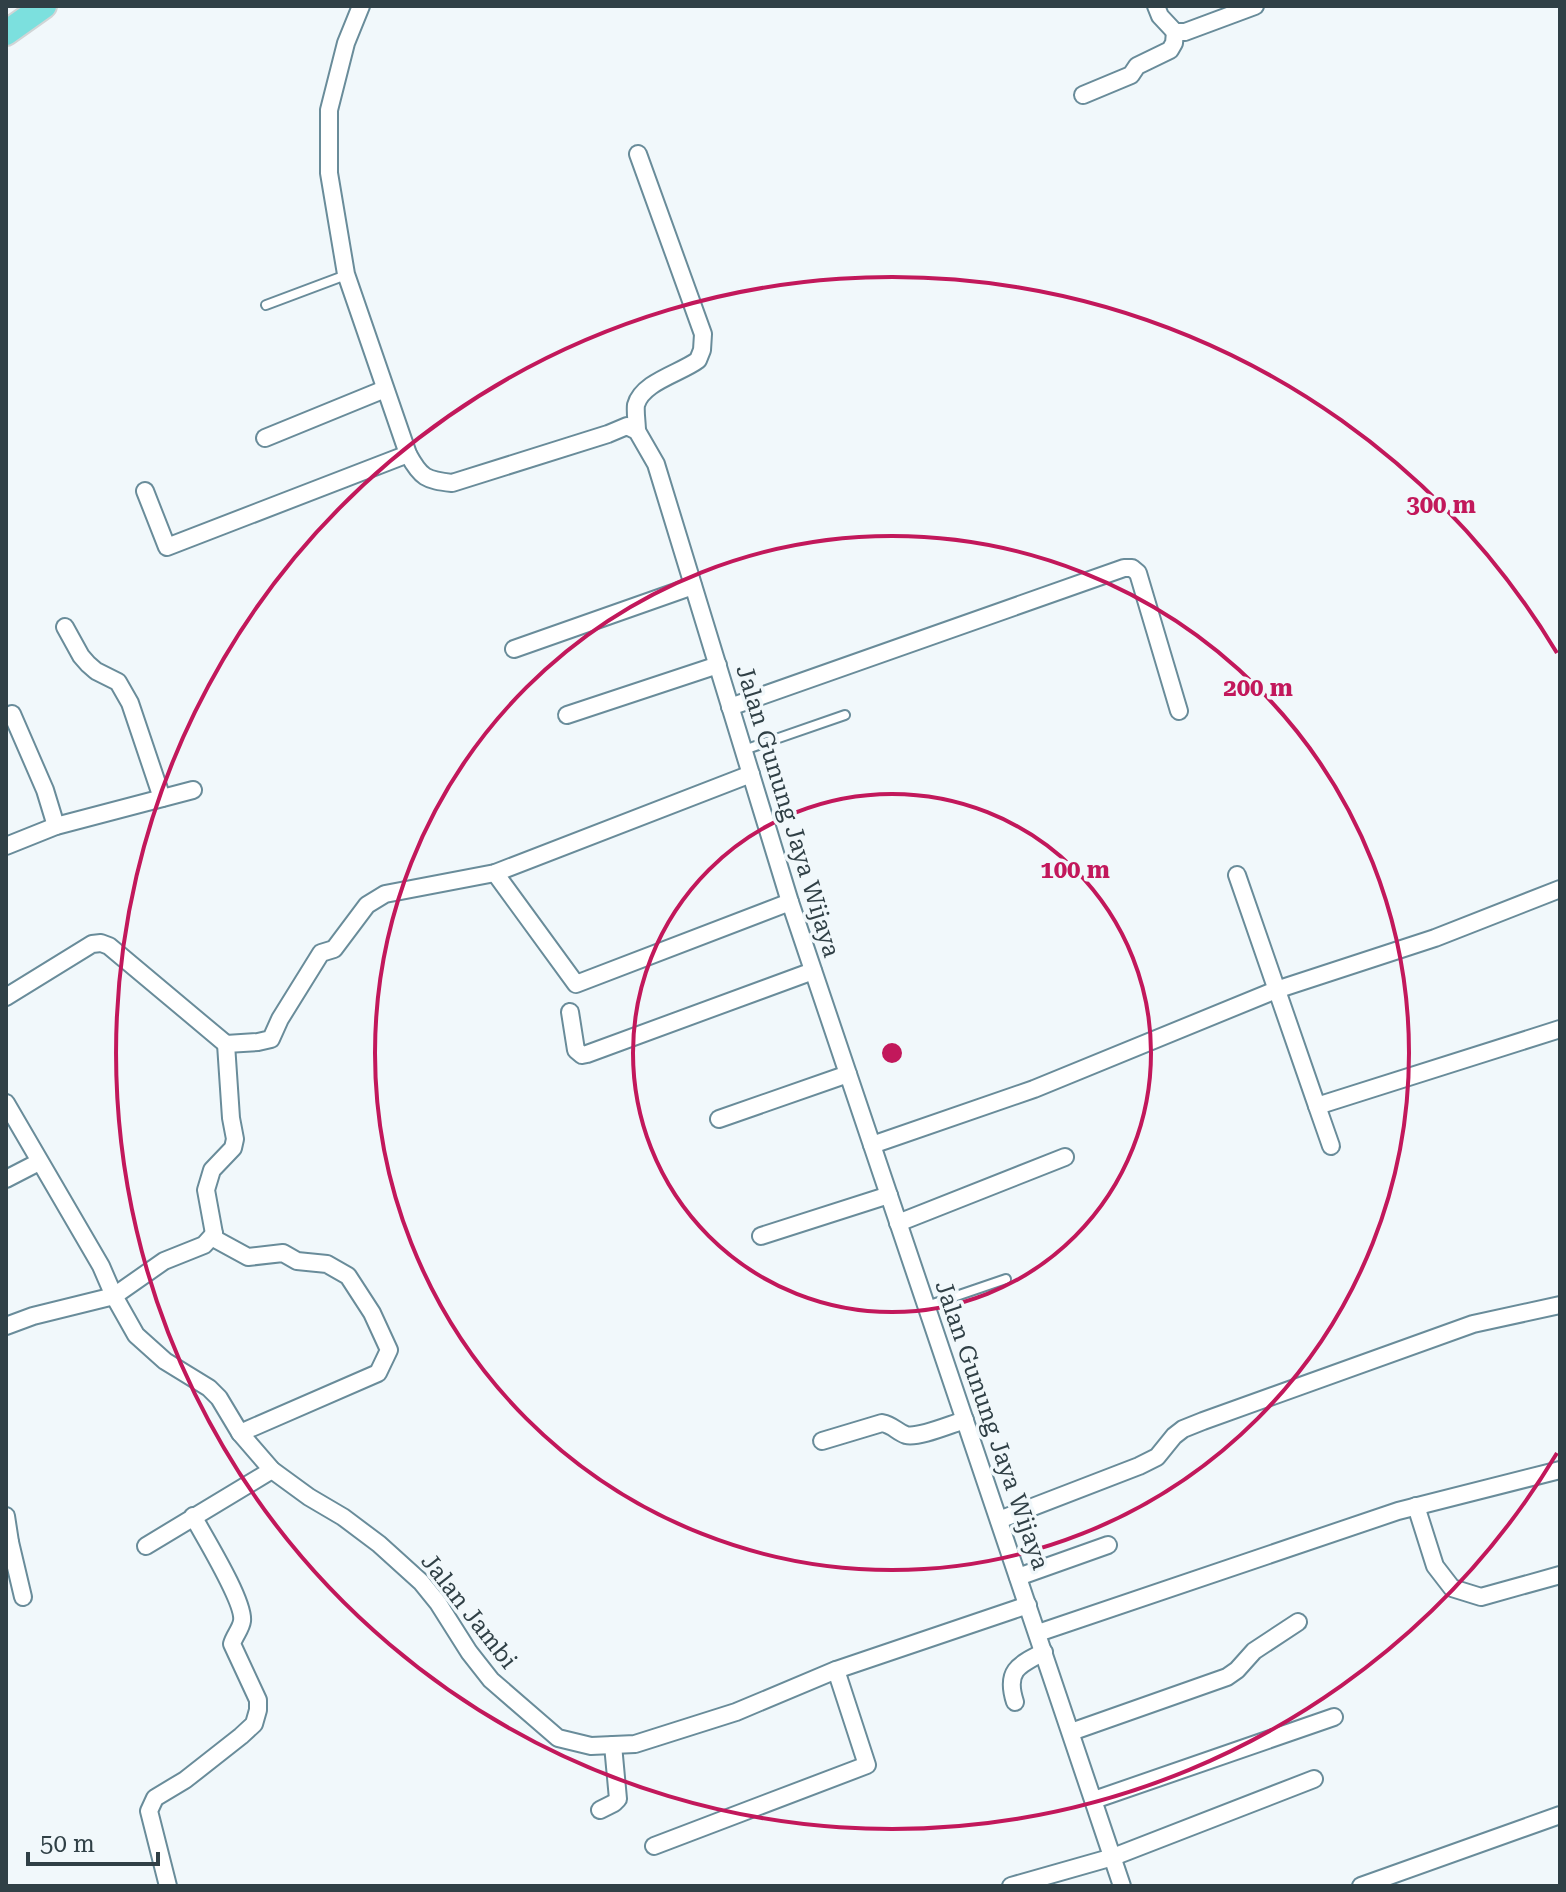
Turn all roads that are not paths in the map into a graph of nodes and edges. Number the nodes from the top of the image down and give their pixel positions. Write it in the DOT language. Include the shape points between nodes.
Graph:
graph roads {
  1 [pos="44,6"];
  2 [pos="361,6"];
  3 [pos="1156,6"];
  4 [pos="1255,6"];
  5 [pos="1175,32"];
  6 [pos="6,33"];
  7 [pos="1083,95"];
  8 [pos="638,154"];
  9 [pos="346,274"];
  10 [pos="266,305"];
  11 [pos="385,389"];
  12 [pos="637,431"];
  13 [pos="265,438"];
  14 [pos="408,454"];
  15 [pos="145,491"];
  16 [pos="693,586"];
  17 [pos="65,627"];
  18 [pos="514,649"];
  19 [pos="718,665"];
  20 [pos="730,707"];
  21 [pos="1179,711"];
  22 [pos="12,714"];
  23 [pos="567,715"];
  24 [pos="845,715"];
  25 [pos="744,750"];
  26 [pos="751,774"];
  27 [pos="193,790"];
  28 [pos="162,798"];
  29 [pos="56,826"];
  30 [pos="6,846"];
  31 [pos="495,873"];
  32 [pos="1237,875"];
  33 [pos="1560,889"];
  34 [pos="790,902"];
  35 [pos="813,971"];
  36 [pos="1276,990"];
  37 [pos="6,997"];
  38 [pos="570,1012"];
  39 [pos="1560,1029"];
  40 [pos="226,1044"];
  41 [pos="848,1074"];
  42 [pos="6,1103"];
  43 [pos="1317,1106"];
  44 [pos="719,1119"];
  45 [pos="872,1145"];
  46 [pos="1331,1146"];
  47 [pos="1065,1157"];
  48 [pos="39,1162"];
  49 [pos="6,1179"];
  50 [pos="889,1195"];
  51 [pos="898,1223"];
  52 [pos="214,1234"];
  53 [pos="761,1236"];
  54 [pos="1006,1279"];
  55 [pos="114,1296"];
  56 [pos="1560,1305"];
  57 [pos="927,1306"];
  58 [pos="6,1326"];
  59 [pos="965,1420"];
  60 [pos="240,1433"];
  61 [pos="822,1441"];
  62 [pos="272,1470"];
  63 [pos="1560,1470"];
  64 [pos="1416,1506"];
  65 [pos="6,1516"];
  66 [pos="193,1516"];
  67 [pos="999,1520"];
  68 [pos="8,1543"];
  69 [pos="1108,1545"];
  70 [pos="146,1546"];
  71 [pos="1560,1575"];
  72 [pos="1018,1577"];
  73 [pos="23,1597"];
  74 [pos="1028,1605"];
  75 [pos="1298,1622"];
  76 [pos="1038,1633"];
  77 [pos="1044,1652"];
  78 [pos="836,1670"];
  79 [pos="1015,1702"];
  80 [pos="1334,1717"];
  81 [pos="1071,1732"];
  82 [pos="613,1745"];
  83 [pos="1314,1779"];
  84 [pos="1094,1800"];
  85 [pos="600,1810"];
  86 [pos="1560,1815"];
  87 [pos="654,1846"];
  88 [pos="1113,1857"];
  89 [pos="168,1886"];
  90 [pos="1011,1886"];
  91 [pos="1122,1886"];
  92 [pos="1361,1886"];
  1 -- 6 [label="main road"];
  2 -- 9 [label="street" via="329,110 329,173"];
  3 -- 5 [label="street"];
  4 -- 5 [label="street"];
  5 -- 7 [label="street" via="1170,50 1137,66 1131,75"];
  8 -- 12 [label="street" via="703,334 698,360 656,382 636,403"];
  9 -- 10 [label="lane"];
  9 -- 11 [label="street"];
  11 -- 13 [label="street"];
  11 -- 14 [label="street"];
  12 -- 14 [label="street" via="627,426 452,483 431,481"];
  12 -- 16 [label="street, Jalan Gunung Jaya Wijaya" via="656,464"];
  14 -- 15 [label="street" via="167,547"];
  16 -- 18 [label="street"];
  16 -- 19 [label="street, Jalan Gunung Jaya Wijaya"];
  17 -- 28 [label="street" via="81,656 118,682 130,703"];
  19 -- 20 [label="street, Jalan Gunung Jaya Wijaya"];
  19 -- 23 [label="street"];
  20 -- 21 [label="street" via="1132,568 1138,573"];
  20 -- 25 [label="street, Jalan Gunung Jaya Wijaya"];
  22 -- 29 [label="street"];
  24 -- 25 [label="lane"];
  25 -- 26 [label="street, Jalan Gunung Jaya Wijaya"];
  26 -- 31 [label="street"];
  26 -- 34 [label="street, Jalan Gunung Jaya Wijaya"];
  27 -- 28 [label="street"];
  28 -- 29 [label="street"];
  29 -- 30 [label="street"];
  31 -- 34 [label="street" via="576,984"];
  31 -- 40 [label="street" via="385,894 367,905 334,949 321,953 271,1039"];
  32 -- 36 [label="street"];
  33 -- 36 [label="street" via="1435,938"];
  34 -- 35 [label="street, Jalan Gunung Jaya Wijaya"];
  35 -- 38 [label="street" via="582,1055 576,1050"];
  35 -- 41 [label="street, Jalan Gunung Jaya Wijaya"];
  36 -- 43 [label="street"];
  36 -- 45 [label="street" via="1034,1089"];
  37 -- 40 [label="street" via="101,943"];
  39 -- 43 [label="street"];
  40 -- 52 [label="street" via="235,1139 212,1170 206,1190"];
  41 -- 44 [label="street"];
  41 -- 45 [label="street, Jalan Gunung Jaya Wijaya"];
  42 -- 48 [label="street, Jalan Jambi"];
  43 -- 46 [label="street"];
  45 -- 50 [label="street, Jalan Gunung Jaya Wijaya"];
  47 -- 51 [label="street"];
  48 -- 49 [label="street"];
  48 -- 55 [label="street, Jalan Jambi"];
  50 -- 51 [label="street, Jalan Gunung Jaya Wijaya"];
  50 -- 53 [label="street"];
  51 -- 57 [label="street, Jalan Gunung Jaya Wijaya"];
  52 -- 55 [label="street" via="204,1245 164,1261"];
  52 -- 60 [label="street" via="248,1257 283,1253 297,1261 327,1264 348,1276 389,1350 378,1373"];
  54 -- 57 [label="lane"];
  55 -- 58 [label="street"];
  55 -- 60 [label="street, Jalan Jambi" via="136,1335 165,1361 209,1388"];
  56 -- 67 [label="street" via="1473,1324 1183,1429 1157,1457 1139,1466"];
  57 -- 59 [label="street, Jalan Gunung Jaya Wijaya"];
  59 -- 61 [label="street" via="911,1436 882,1423"];
  59 -- 67 [label="street, Jalan Gunung Jaya Wijaya"];
  60 -- 62 [label="street, Jalan Jambi"];
  62 -- 66 [label="street"];
  62 -- 82 [label="street, Jalan Jambi" via="379,1544 421,1582 491,1680 558,1738"];
  63 -- 64 [label="street"];
  64 -- 71 [label="street" via="1435,1566 1452,1588 1481,1597"];
  64 -- 76 [label="street"];
  65 -- 68 [label="street"];
  66 -- 70 [label="street"];
  66 -- 89 [label="street" via="240,1607 242,1621 232,1644 258,1710 254,1724 241,1736 155,1798 149,1811"];
  67 -- 72 [label="street, Jalan Gunung Jaya Wijaya"];
  68 -- 73 [label="street"];
  69 -- 72 [label="street"];
  72 -- 74 [label="street, Jalan Gunung Jaya Wijaya"];
  74 -- 76 [label="street, Jalan Gunung Jaya Wijaya"];
  74 -- 78 [label="street, Jalan Jambi"];
  75 -- 81 [label="street" via="1254,1651 1227,1677"];
  76 -- 77 [label="street, Jalan Gunung Jaya Wijaya"];
  77 -- 79 [label="street" via="1012,1675"];
  77 -- 81 [label="street, Jalan Gunung Jaya Wijaya"];
  78 -- 82 [label="street, Jalan Jambi" via="736,1712 635,1744"];
  78 -- 87 [label="street" via="867,1765"];
  80 -- 84 [label="street"];
  81 -- 84 [label="street, Jalan Gunung Jaya Wijaya"];
  82 -- 85 [label="street" via="618,1799"];
  83 -- 88 [label="street"];
  84 -- 88 [label="street, Jalan Gunung Jaya Wijaya"];
  86 -- 92 [label="street"];
  88 -- 90 [label="street"];
  88 -- 91 [label="street, Jalan Gunung Jaya Wijaya"];
}
